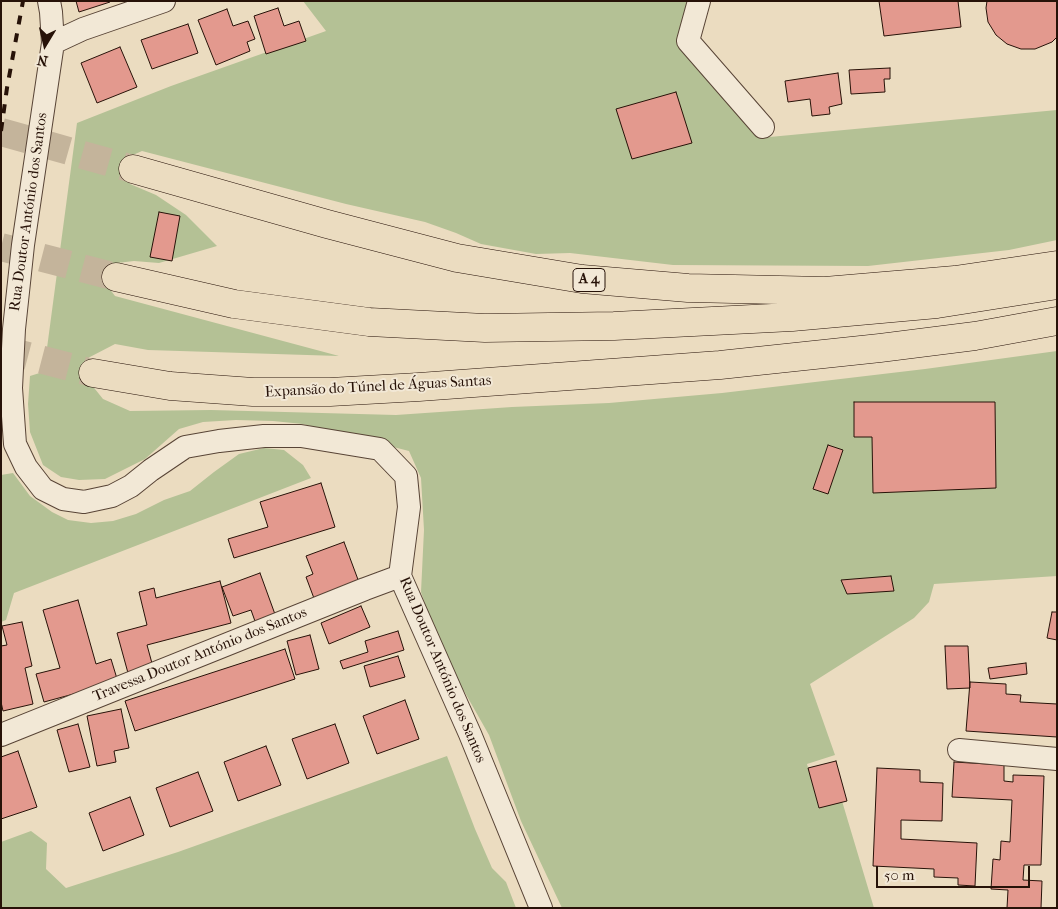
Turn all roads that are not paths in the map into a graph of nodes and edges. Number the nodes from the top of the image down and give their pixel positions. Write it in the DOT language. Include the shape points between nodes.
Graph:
graph roads {
  1 [pos="49,1"];
  2 [pos="164,1"];
  3 [pos="699,1"];
  4 [pos="53,43"];
  5 [pos="763,127"];
  6 [pos="132,169"];
  7 [pos="1057,265"];
  8 [pos="116,277"];
  9 [pos="1057,285"];
  10 [pos="1057,321"];
  11 [pos="93,373"];
  12 [pos="400,576"];
  13 [pos="1,735"];
  14 [pos="959,750"];
  15 [pos="1057,759"];
  16 [pos="541,908"];
  1 -- 4 [label="street, Rua Doutor António dos Santos"];
  2 -- 4 [label="street"];
  3 -- 5 [label="street" via="688,41"];
  4 -- 12 [label="street, Rua Doutor António dos Santos" via="23,245 14,330 11,388 15,444 26,467 43,489 63,500 84,502 112,496 131,486 185,447 264,436 301,436 380,449 406,476 409,507"];
  6 -- 7 [label="highway, A 4" via="457,258 582,279 688,288 825,291 955,280"];
  8 -- 9 [label="highway" via="234,304 359,321 485,328 614,326 792,317 937,304"];
  10 -- 11 [label="highway, Expansão do Túnel de Águas Santas" via="975,336 720,365 330,392 253,392 170,386"];
  12 -- 13 [label="street, Travessa Doutor António dos Santos"];
  12 -- 16 [label="street, Rua Doutor António dos Santos" via="470,734"];
  14 -- 15 [label="street"];
}
